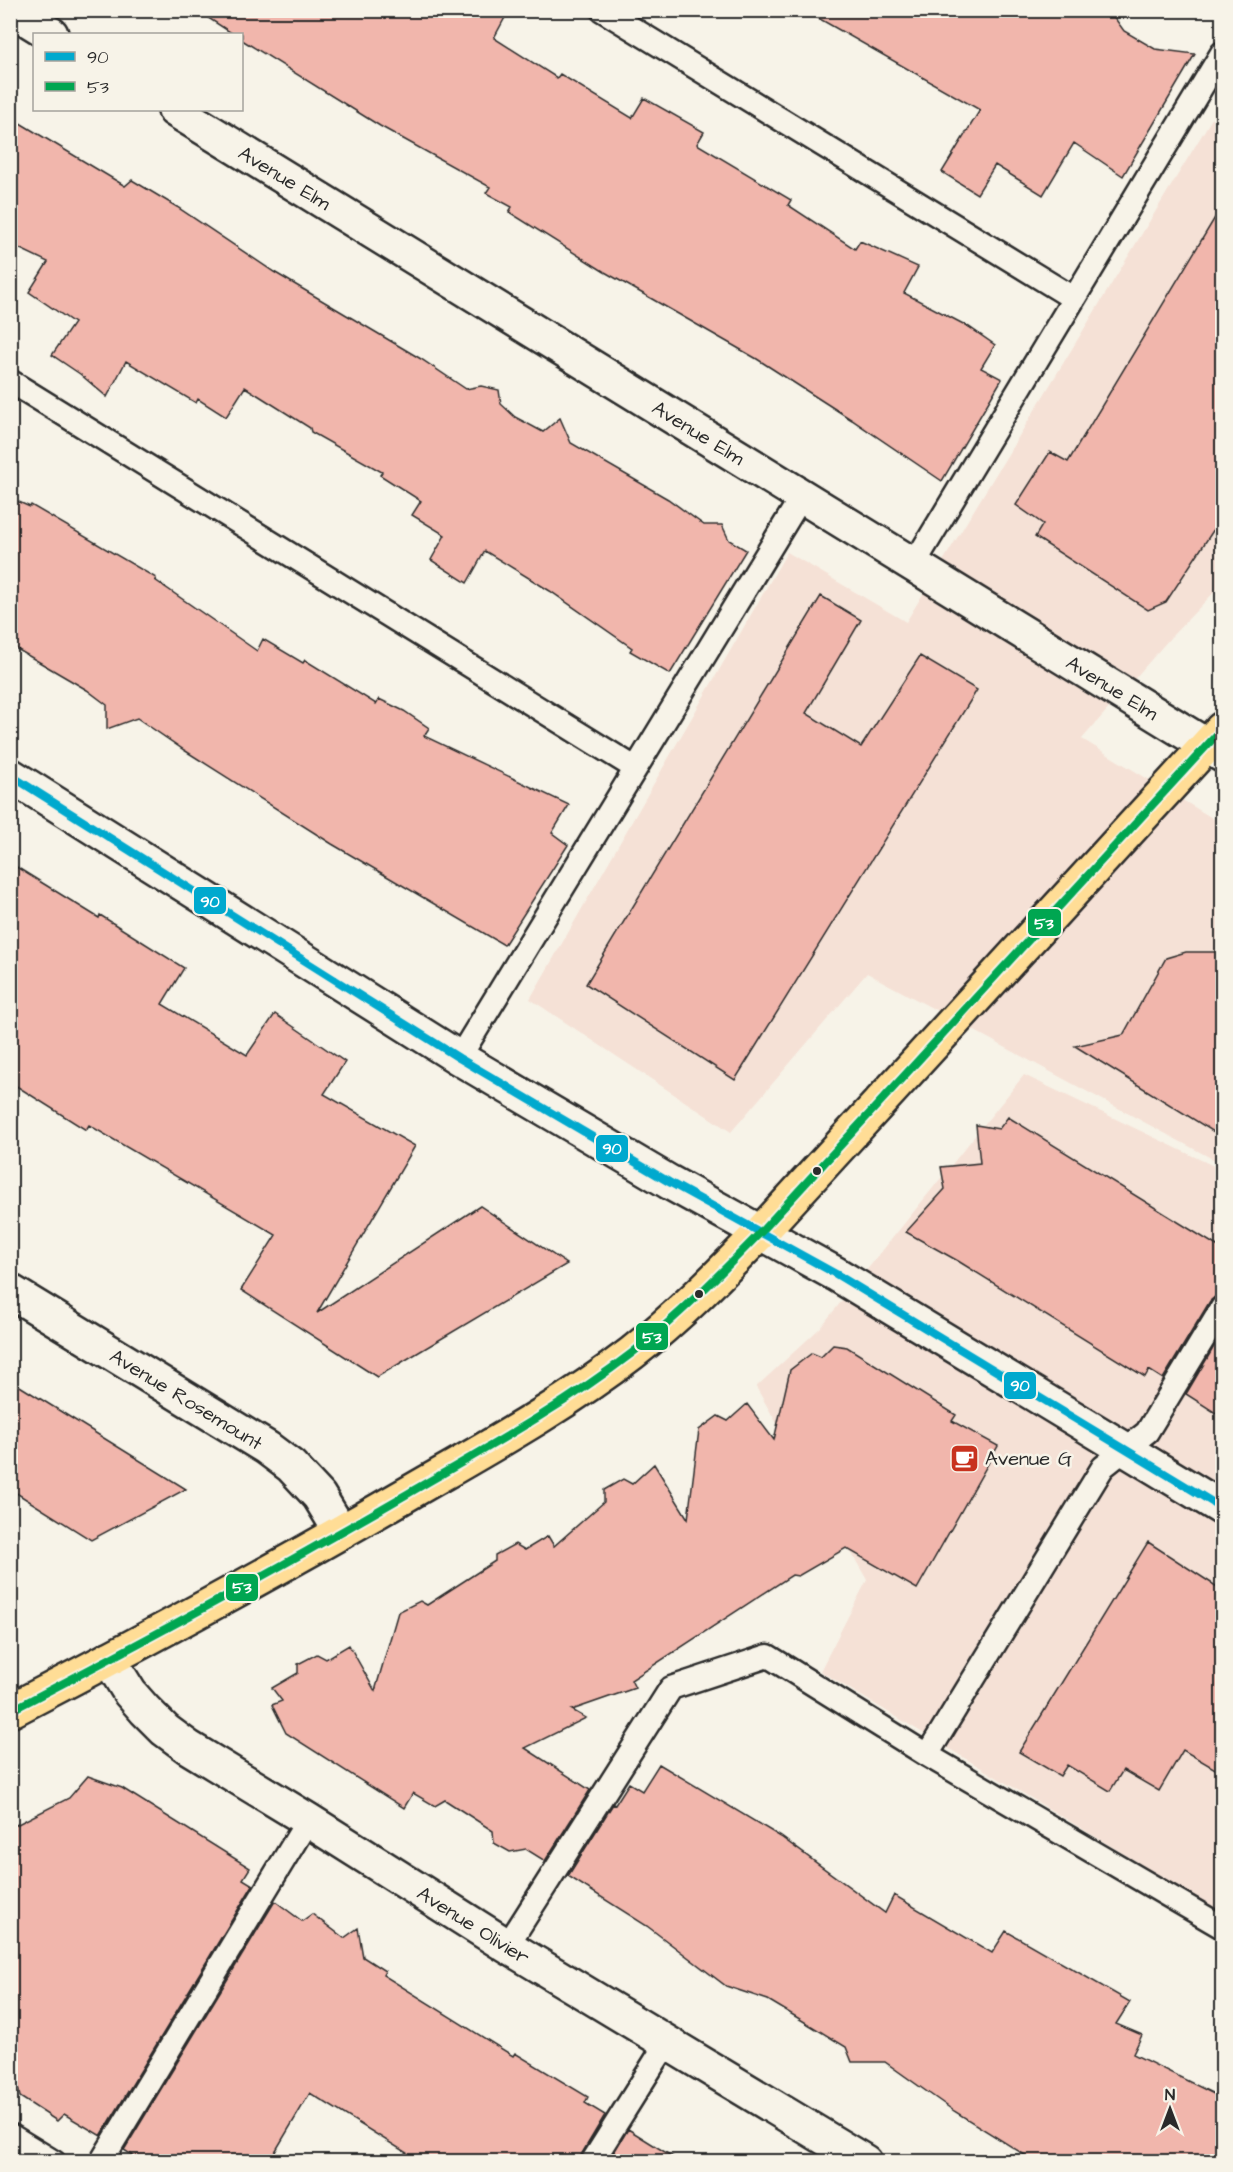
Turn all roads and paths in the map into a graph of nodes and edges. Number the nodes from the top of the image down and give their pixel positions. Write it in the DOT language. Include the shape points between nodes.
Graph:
graph roads {
  1 [pos="12,10"];
  2 [pos="602,10"];
  3 [pos="49,33"];
  4 [pos="1222,53"];
  5 [pos="177,111"];
  6 [pos="1073,298"];
  7 [pos="10,381"];
  8 [pos="802,496"];
  9 [pos="914,564"];
  10 [pos="1217,744"];
  11 [pos="635,768"];
  12 [pos="10,775"];
  13 [pos="459,1058"];
  14 [pos="761,1232"];
  15 [pos="10,1291"];
  16 [pos="1222,1308"];
  17 [pos="1127,1450"];
  18 [pos="1222,1508"];
  19 [pos="341,1532"];
  20 [pos="108,1659"];
  21 [pos="10,1711"];
  22 [pos="927,1755"];
  23 [pos="308,1820"];
  24 [pos="1222,1927"];
  25 [pos="507,1946"];
  26 [pos="666,2044"];
  27 [pos="10,2135"];
  28 [pos="54,2162"];
  29 [pos="101,2162"];
  30 [pos="592,2162"];
  31 [pos="865,2162"];
  1 -- 3 [label="street"];
  2 -- 6 [label="lane"];
  4 -- 6 [label="lane"];
  5 -- 8 [label="street, Avenue Elm"];
  6 -- 9 [label="lane"];
  7 -- 11 [label="lane"];
  8 -- 9 [label="street, Avenue Elm"];
  8 -- 11 [label="lane"];
  9 -- 10 [label="street, Avenue Elm"];
  10 -- 14 [label="main road"];
  11 -- 13 [label="lane"];
  12 -- 13 [label="street"];
  13 -- 14 [label="street"];
  14 -- 17 [label="street"];
  14 -- 19 [label="main road" via="634,1352 567,1401"];
  15 -- 19 [label="street, Avenue Rosemount" via="267,1448 291,1466 319,1496"];
  16 -- 17 [label="lane" via="1147,1432"];
  17 -- 18 [label="street"];
  17 -- 22 [label="lane" via="1103,1467"];
  19 -- 20 [label="main road"];
  20 -- 21 [label="main road"];
  20 -- 23 [label="street, Avenue Olivier" via="130,1693 165,1730"];
  22 -- 24 [label="lane"];
  22 -- 25 [label="lane" via="768,1656 671,1688"];
  23 -- 25 [label="street, Avenue Olivier"];
  23 -- 29 [label="lane"];
  25 -- 26 [label="street, Avenue Olivier"];
  26 -- 30 [label="lane"];
  26 -- 31 [label="street, Avenue Olivier"];
  27 -- 28 [label="lane"];
}
